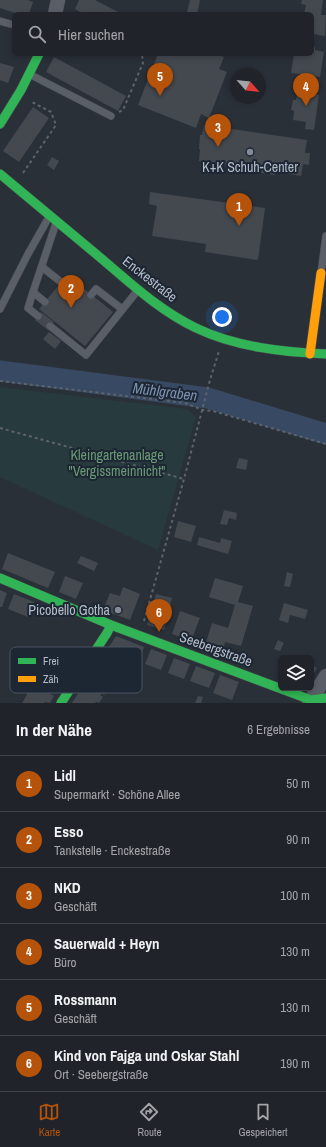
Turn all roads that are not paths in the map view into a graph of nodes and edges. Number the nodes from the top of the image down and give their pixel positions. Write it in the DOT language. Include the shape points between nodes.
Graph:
graph roads {
  1 [pos="0,22"];
  2 [pos="12,25"];
  3 [pos="38,56"];
  4 [pos="30,74"];
  5 [pos="111,116"];
  6 [pos="0,124"];
  7 [pos="0,174"];
  8 [pos="54,218"];
  9 [pos="326,236"];
  10 [pos="42,267"];
  11 [pos="321,273"];
  12 [pos="61,282"];
  13 [pos="138,289"];
  14 [pos="33,292"];
  15 [pos="91,295"];
  16 [pos="2,301"];
  17 [pos="45,302"];
  18 [pos="122,309"];
  19 [pos="0,310"];
  20 [pos="38,316"];
  21 [pos="50,326"];
  22 [pos="310,354"];
  23 [pos="326,354"];
  24 [pos="0,578"];
  25 [pos="111,625"];
  26 [pos="98,647"];
  27 [pos="326,676"];
  28 [pos="68,693"];
  29 [pos="326,698"];
  30 [pos="310,702"];
  31 [pos="61,703"];
  1 -- 2 [label="lane"];
  3 -- 4 [label="main road"];
  4 -- 5 [label="lane"];
  4 -- 6 [label="main road"];
  7 -- 8 [label="main road, Enckestraße"];
  8 -- 10 [label="lane"];
  8 -- 13 [label="main road, Enckestraße"];
  8 -- 16 [label="lane" via="28,254"];
  9 -- 11 [label="lane"];
  10 -- 12 [label="lane"];
  10 -- 14 [label="lane"];
  11 -- 22 [label="main road"];
  13 -- 18 [label="lane"];
  13 -- 22 [label="main road, Enckestraße" via="180,320 222,338 275,350"];
  14 -- 17 [label="lane"];
  14 -- 20 [label="lane" via="28,308"];
  15 -- 18 [label="lane" via="96,289"];
  16 -- 19 [label="lane"];
  18 -- 21 [label="lane" via="86,355"];
  22 -- 23 [label="main road, Enckestraße"];
  24 -- 25 [label="main road, Seebergstraße"];
  25 -- 26 [label="main road"];
  25 -- 30 [label="main road, Seebergstraße"];
  27 -- 30 [label="street"];
  28 -- 31 [label="main road"];
  29 -- 30 [label="main road"];
}
